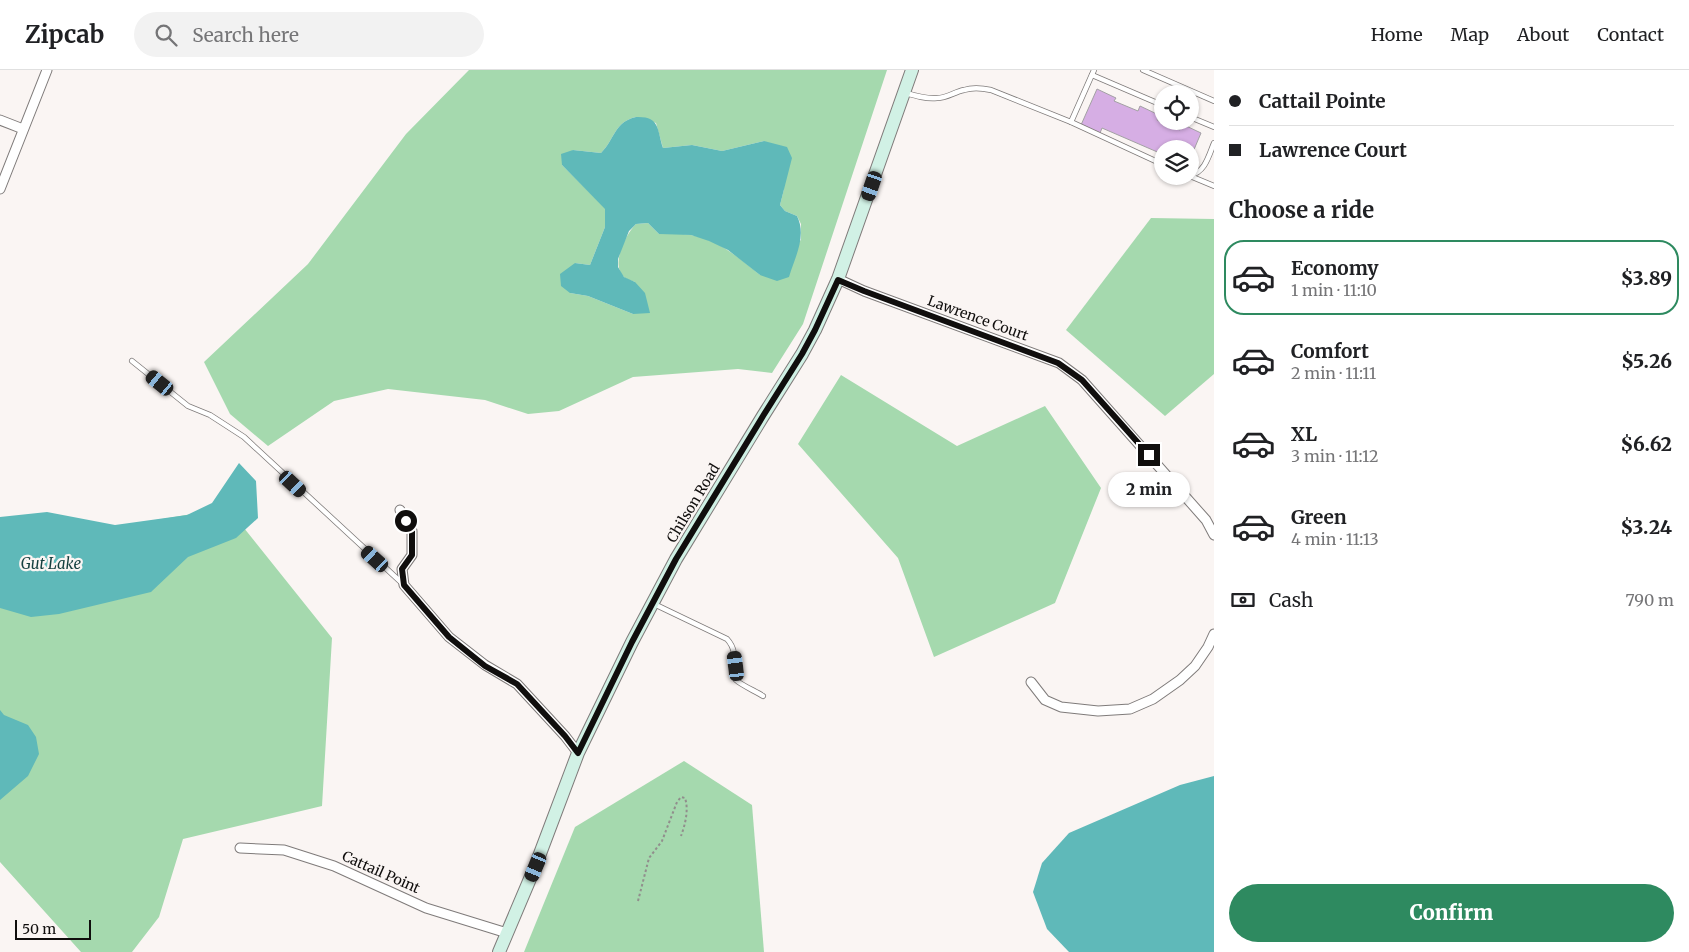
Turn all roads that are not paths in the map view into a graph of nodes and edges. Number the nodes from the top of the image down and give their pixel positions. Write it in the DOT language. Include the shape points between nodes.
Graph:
graph roads {
  1 [pos="47,70"];
  2 [pos="912,70"];
  3 [pos="1143,70"];
  4 [pos="1093,72"];
  5 [pos="905,92"];
  6 [pos="1154,101"];
  7 [pos="1214,101"];
  8 [pos="0,120"];
  9 [pos="1199,121"];
  10 [pos="1071,122"];
  11 [pos="1214,128"];
  12 [pos="23,129"];
  13 [pos="1214,143"];
  14 [pos="1154,160"];
  15 [pos="1199,172"];
  16 [pos="1199,180"];
  17 [pos="1214,186"];
  18 [pos="0,189"];
  19 [pos="838,280"];
  20 [pos="132,361"];
  21 [pos="400,510"];
  22 [pos="1214,535"];
  23 [pos="404,585"];
  24 [pos="652,603"];
  25 [pos="1214,634"];
  26 [pos="1031,682"];
  27 [pos="764,696"];
  28 [pos="578,753"];
  29 [pos="240,848"];
  30 [pos="507,933"];
  31 [pos="499,952"];
  1 -- 12 [label="street"];
  2 -- 5 [label="street, Chilson Road"];
  3 -- 7 [label="lane"];
  4 -- 6 [label="lane"];
  4 -- 10 [label="lane"];
  5 -- 10 [label="lane" via="919,98 936,98 978,88 992,90"];
  5 -- 19 [label="street, Chilson Road"];
  8 -- 12 [label="street"];
  9 -- 11 [label="lane"];
  10 -- 14 [label="lane"];
  12 -- 18 [label="street"];
  13 -- 15 [label="lane"];
  16 -- 17 [label="lane"];
  19 -- 22 [label="street, Lawrence Court" via="1058,363 1082,380 1206,520"];
  19 -- 24 [label="street, Chilson Road" via="802,354"];
  20 -- 23 [label="lane" via="188,406 210,415 244,437"];
  21 -- 23 [label="street" via="412,531 412,555 402,569"];
  23 -- 28 [label="street" via="449,637 485,666 517,684"];
  24 -- 27 [label="lane" via="727,639 733,646 736,680"];
  24 -- 28 [label="street, Chilson Road"];
  25 -- 26 [label="street" via="1196,666 1153,699 1130,709 1098,711 1061,707 1045,700"];
  28 -- 30 [label="street, Chilson Road" via="536,867"];
  29 -- 30 [label="street, Cattail Point" via="284,850 326,863 426,908"];
  30 -- 31 [label="street, Chilson Road"];
}
